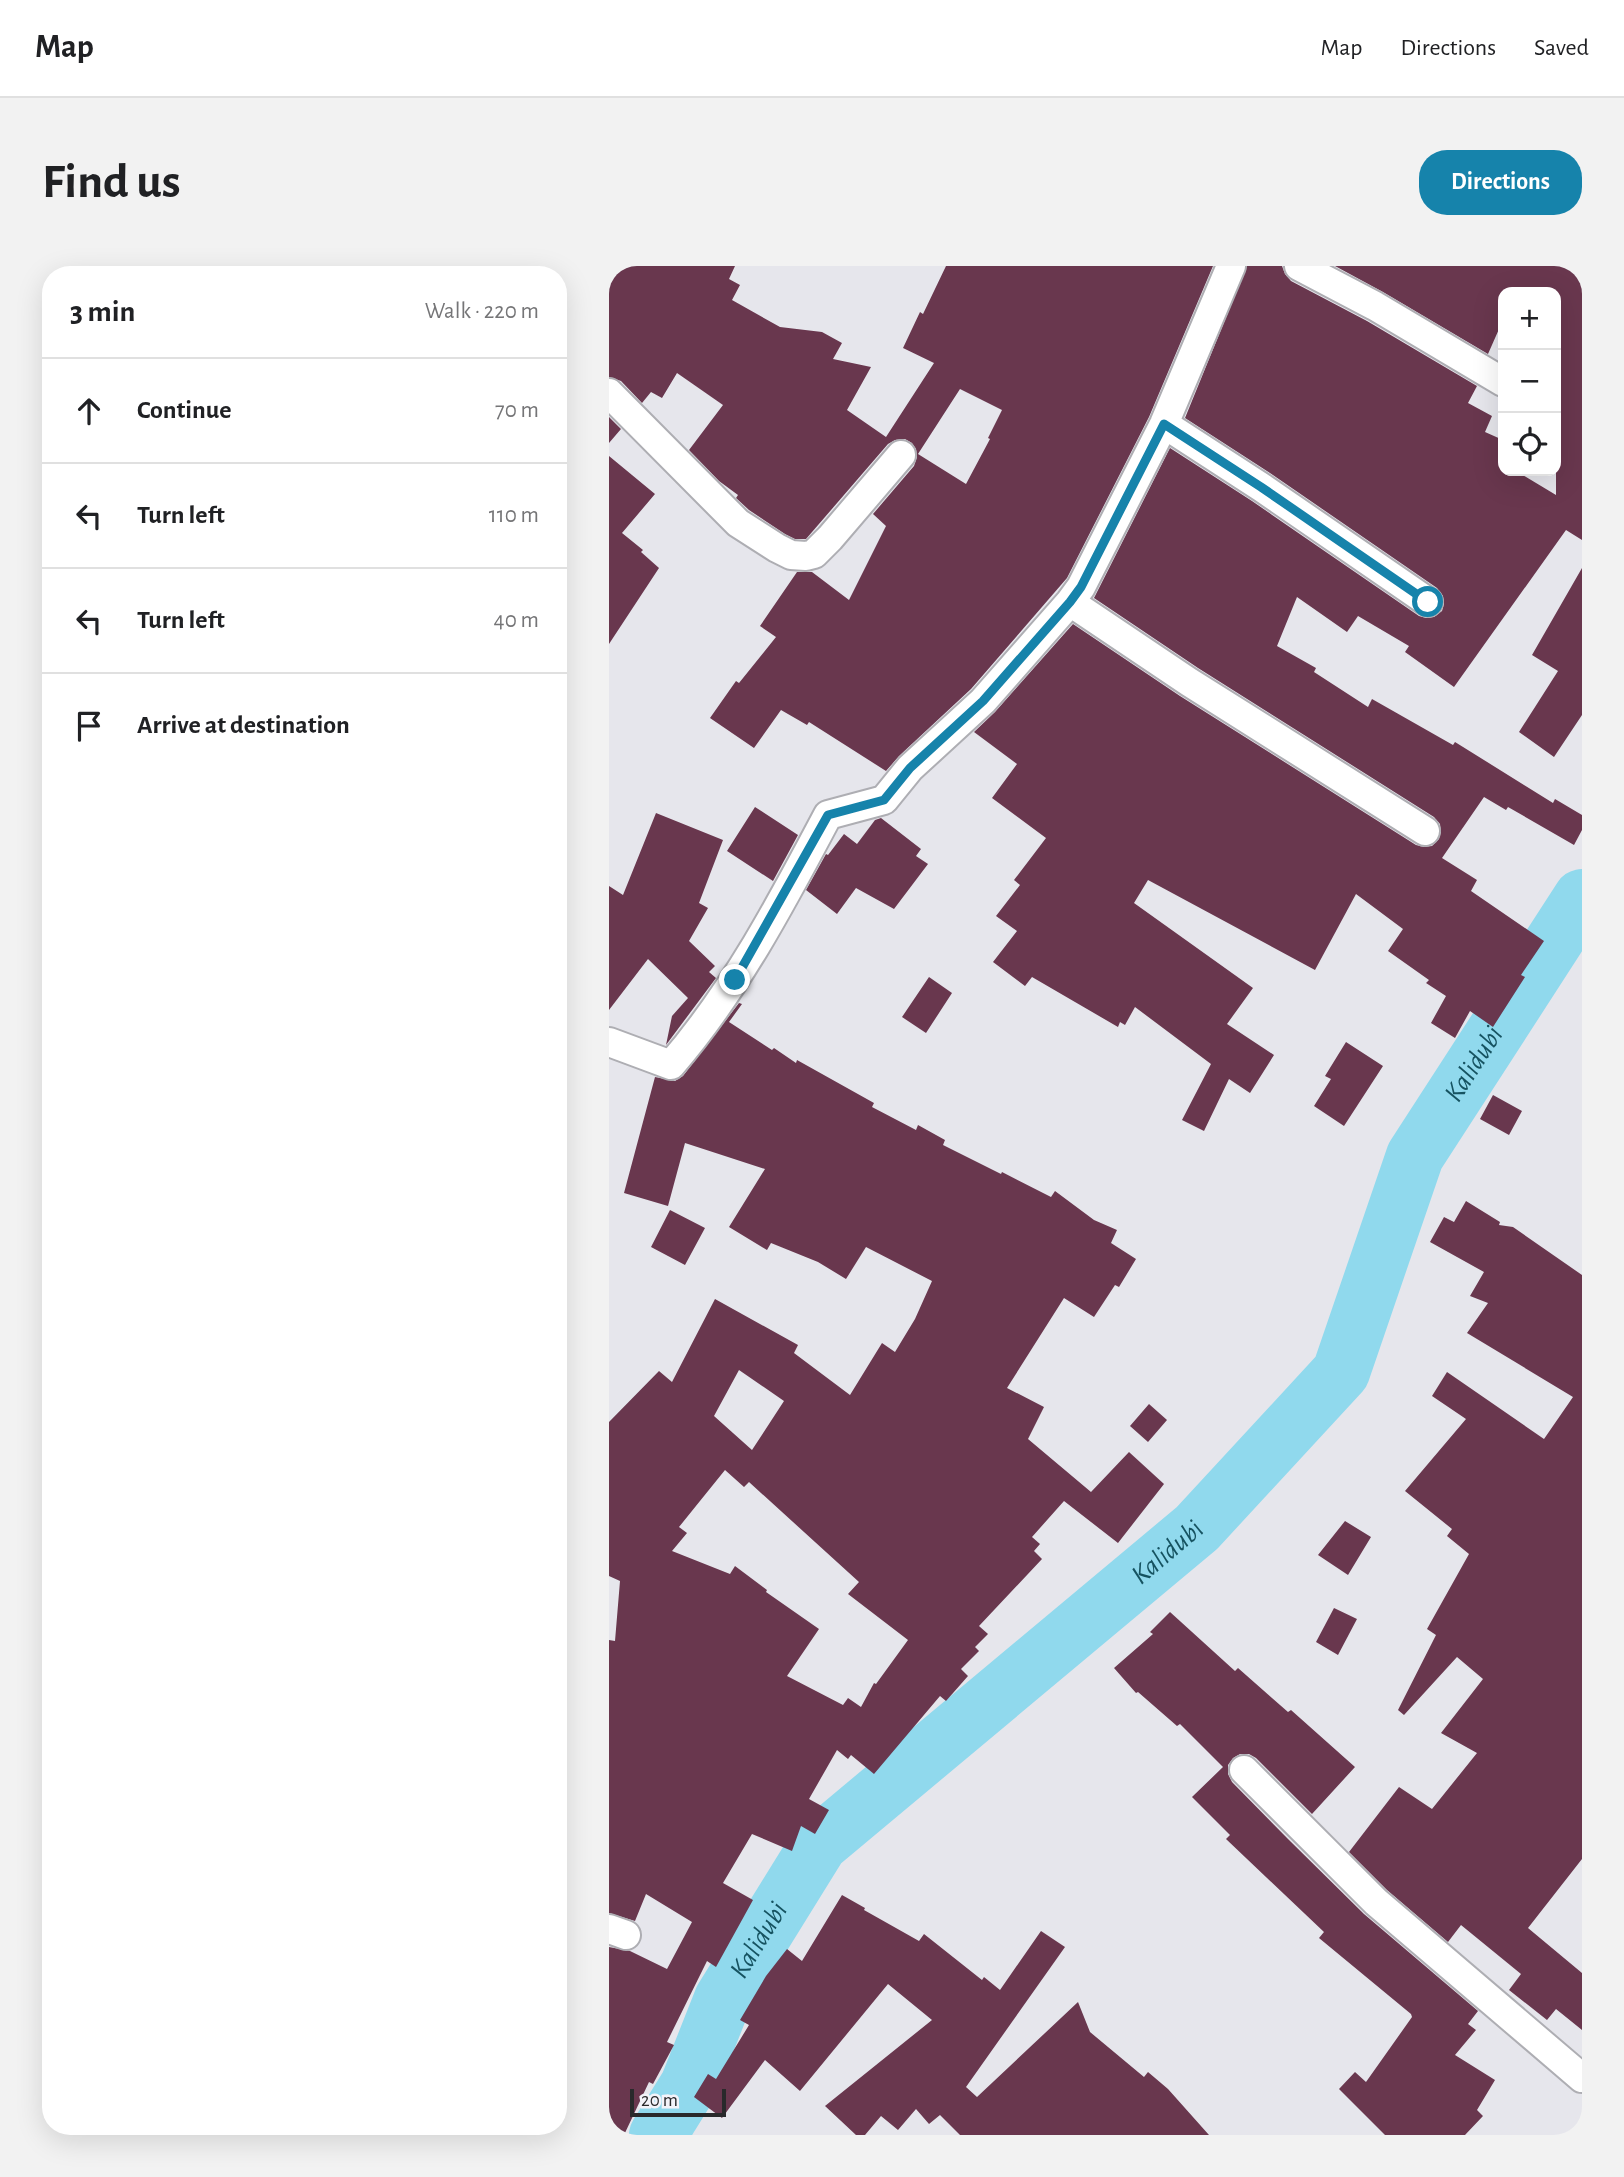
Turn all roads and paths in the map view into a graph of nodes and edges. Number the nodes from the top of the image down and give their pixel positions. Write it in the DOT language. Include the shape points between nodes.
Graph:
graph roads {
  1 [pos="1231,266"];
  2 [pos="1299,266"];
  3 [pos="1498,379"];
  4 [pos="609,393"];
  5 [pos="1164,424"];
  6 [pos="901,455"];
  7 [pos="1070,602"];
  8 [pos="1428,602"];
  9 [pos="1426,831"];
  10 [pos="609,1042"];
  11 [pos="1244,1770"];
  12 [pos="1582,2078"];
  1 -- 5 [label="street"];
  2 -- 3 [label="street"];
  4 -- 6 [label="street" via="738,523 791,555 814,554"];
  5 -- 7 [label="street"];
  5 -- 8 [label="street"];
  7 -- 9 [label="street"];
  7 -- 10 [label="street" via="983,701 910,768 884,800 828,815 735,980 701,1031 671,1065"];
  11 -- 12 [label="street" via="1376,1902"];
}
